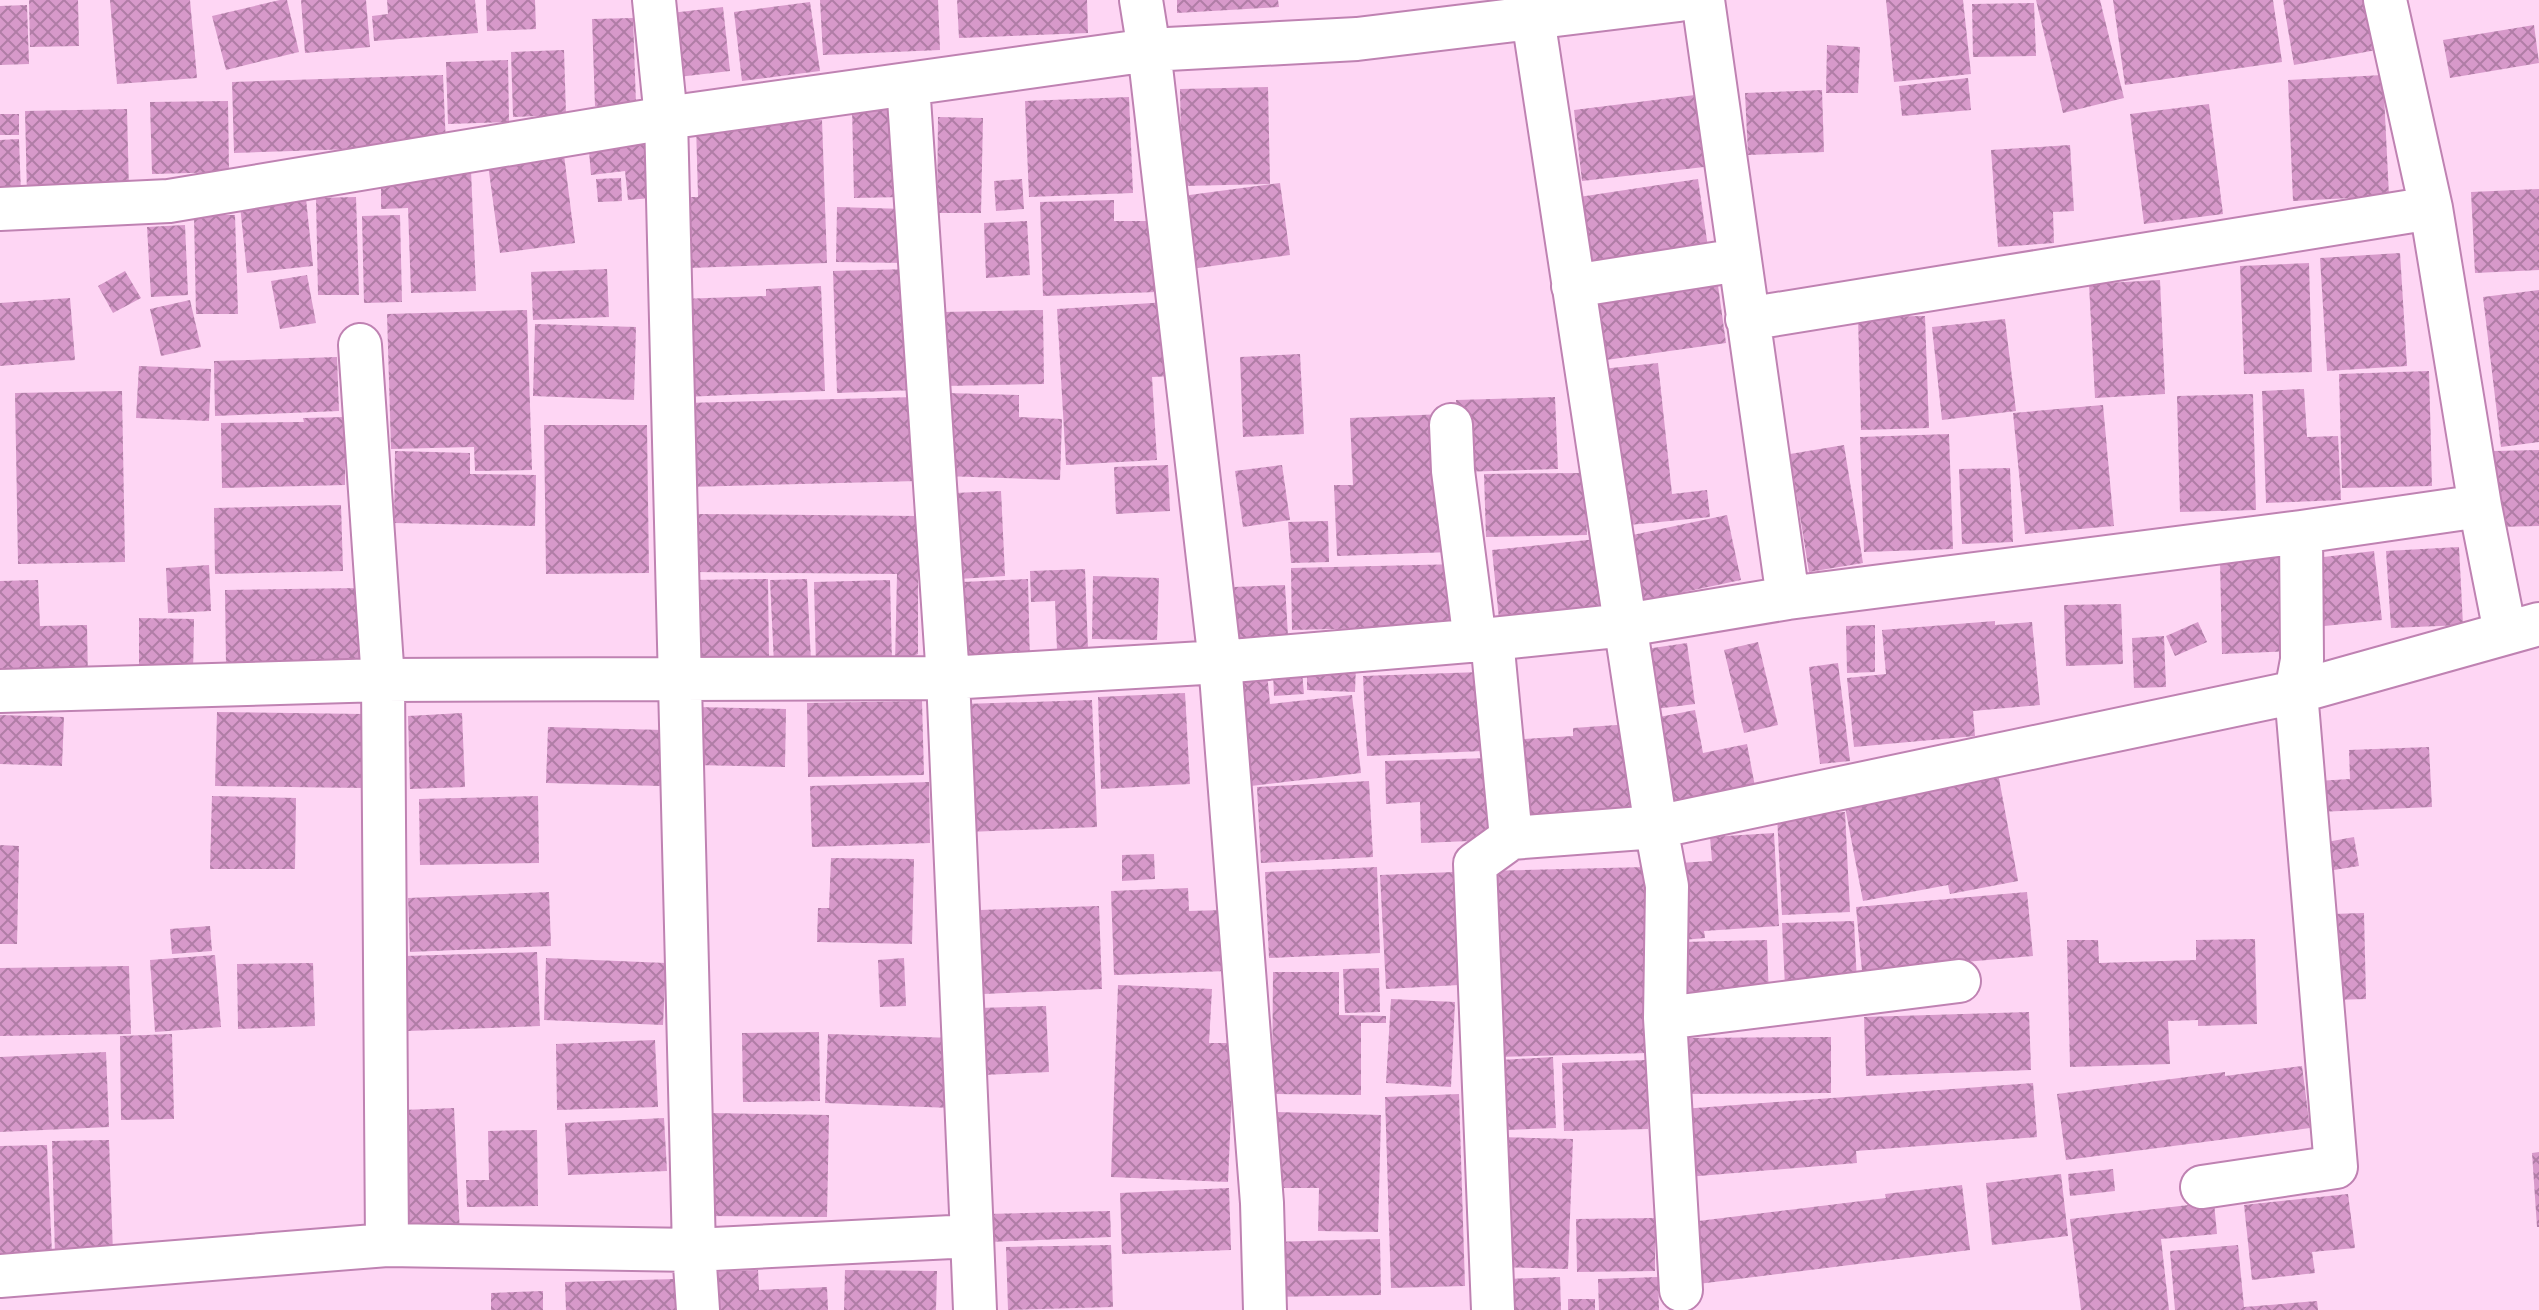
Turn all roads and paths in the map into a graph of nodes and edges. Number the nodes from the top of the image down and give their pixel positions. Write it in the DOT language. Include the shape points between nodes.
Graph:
graph roads {
  1 [pos="654,0"];
  2 [pos="1141,0"];
  3 [pos="1679,0"];
  4 [pos="1703,0"];
  5 [pos="2385,0"];
  6 [pos="1533,18"];
  7 [pos="1149,50"];
  8 [pos="908,84"];
  9 [pos="666,118"];
  10 [pos="2431,208"];
  11 [pos="0,209"];
  12 [pos="1739,260"];
  13 [pos="1573,286"];
  14 [pos="1747,319"];
  15 [pos="360,345"];
  16 [pos="1451,425"];
  17 [pos="2480,506"];
  18 [pos="2301,532"];
  19 [pos="1788,598"];
  20 [pos="1626,625"];
  21 [pos="2522,628"];
  22 [pos="1484,640"];
  23 [pos="1220,662"];
  24 [pos="948,678"];
  25 [pos="682,679"];
  26 [pos="383,680"];
  27 [pos="0,691"];
  28 [pos="2296,692"];
  29 [pos="1656,827"];
  30 [pos="1511,838"];
  31 [pos="1959,981"];
  32 [pos="1665,1018"];
  33 [pos="2202,1187"];
  34 [pos="972,1236"];
  35 [pos="387,1245"];
  36 [pos="694,1250"];
  37 [pos="0,1276"];
  38 [pos="1681,1290"];
  39 [pos="698,1310"];
  40 [pos="975,1310"];
  41 [pos="1265,1310"];
  42 [pos="1493,1310"];
  1 -- 9 [label="street"];
  2 -- 7 [label="street"];
  3 -- 6 [label="street"];
  4 -- 12 [label="street"];
  5 -- 10 [label="street"];
  6 -- 7 [label="street" via="1357,39"];
  6 -- 13 [label="street"];
  7 -- 8 [label="street"];
  7 -- 23 [label="street"];
  8 -- 9 [label="street"];
  8 -- 24 [label="street"];
  9 -- 11 [label="street" via="169,201"];
  9 -- 25 [label="street"];
  10 -- 14 [label="street"];
  10 -- 17 [label="street"];
  12 -- 13 [label="street"];
  12 -- 14 [label="street"];
  13 -- 20 [label="street"];
  14 -- 19 [label="street"];
  15 -- 26 [label="street"];
  16 -- 22 [label="street" via="1453,471"];
  17 -- 18 [label="street"];
  17 -- 21 [label="street"];
  18 -- 19 [label="street"];
  18 -- 28 [label="street" via="2302,660"];
  19 -- 20 [label="street"];
  20 -- 22 [label="street"];
  20 -- 29 [label="street"];
  21 -- 28 [label="street"];
  22 -- 23 [label="street"];
  22 -- 30 [label="street"];
  23 -- 24 [label="street"];
  23 -- 41 [label="street" via="1262,1203"];
  24 -- 25 [label="street"];
  24 -- 34 [label="street"];
  25 -- 26 [label="street"];
  25 -- 36 [label="street"];
  26 -- 27 [label="street"];
  26 -- 35 [label="street"];
  28 -- 29 [label="street"];
  28 -- 33 [label="street" via="2336,1167"];
  29 -- 30 [label="street"];
  29 -- 32 [label="street" via="1667,886"];
  30 -- 42 [label="street" via="1475,864"];
  31 -- 32 [label="street"];
  32 -- 38 [label="street"];
  34 -- 36 [label="street"];
  34 -- 40 [label="street"];
  35 -- 36 [label="street"];
  35 -- 37 [label="street"];
  36 -- 39 [label="street"];
}
